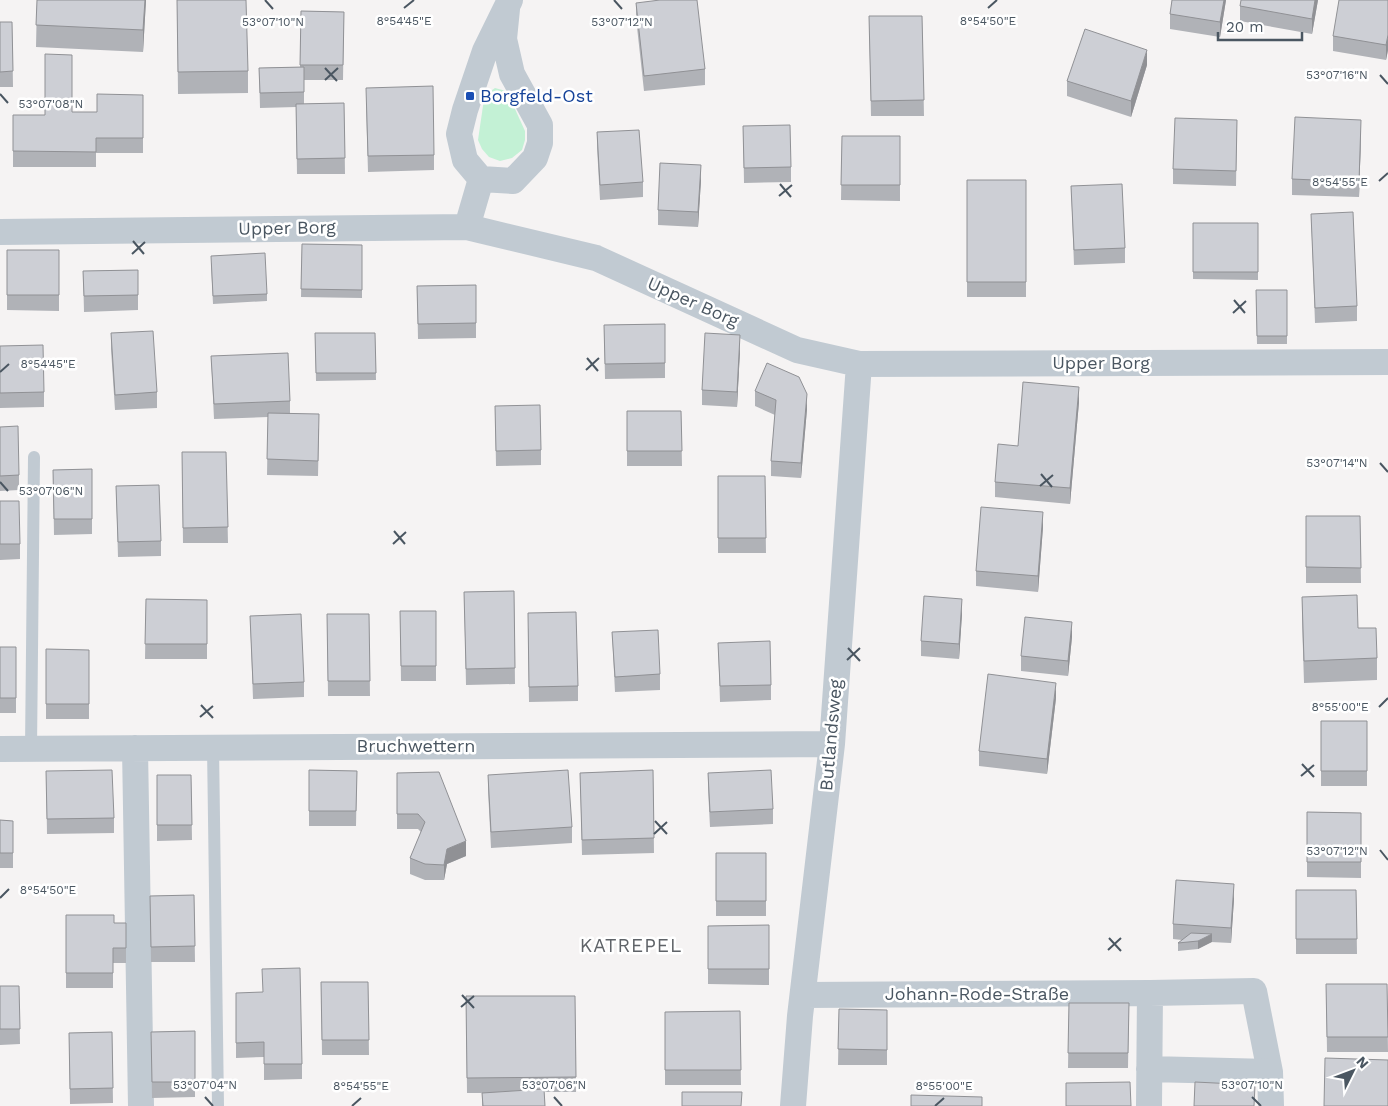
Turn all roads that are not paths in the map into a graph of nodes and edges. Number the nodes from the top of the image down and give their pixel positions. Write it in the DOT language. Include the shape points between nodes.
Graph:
graph roads {
  1 [pos="509,4"];
  2 [pos="481,179"];
  3 [pos="467,227"];
  4 [pos="0,232"];
  5 [pos="1388,362"];
  6 [pos="859,364"];
  7 [pos="34,457"];
  8 [pos="832,744"];
  9 [pos="135,748"];
  10 [pos="213,748"];
  11 [pos="0,749"];
  12 [pos="32,749"];
  13 [pos="1150,993"];
  14 [pos="804,995"];
  15 [pos="1149,1069"];
  16 [pos="1270,1072"];
  17 [pos="141,1106"];
  18 [pos="218,1106"];
  19 [pos="794,1106"];
  20 [pos="1149,1106"];
  21 [pos="1271,1106"];
  1 -- 2 [label="street" via="485,51 459,134 464,160"];
  1 -- 2 [label="street" via="504,39 512,74 540,125 540,143 535,158 513,182"];
  2 -- 3 [label="street"];
  3 -- 4 [label="street, Upper Borg"];
  3 -- 6 [label="street, Upper Borg" via="596,258 797,350"];
  5 -- 6 [label="street, Upper Borg"];
  6 -- 8 [label="street, Butlandsweg"];
  7 -- 12 [label="lane"];
  8 -- 10 [label="street, Bruchwettern"];
  8 -- 14 [label="street, Butlandsweg"];
  9 -- 10 [label="street, Bruchwettern"];
  9 -- 12 [label="street, Bruchwettern"];
  9 -- 17 [label="street"];
  10 -- 18 [label="lane"];
  11 -- 12 [label="street, Bruchwettern"];
  13 -- 14 [label="street, Johann-Rode-Straße"];
  13 -- 15 [label="street"];
  13 -- 16 [label="street, Johann-Rode-Straße" via="1254,991"];
  14 -- 19 [label="street, Butlandsweg"];
  15 -- 16 [label="street"];
  15 -- 20 [label="street"];
  16 -- 21 [label="street, Johann-Rode-Straße"];
}
